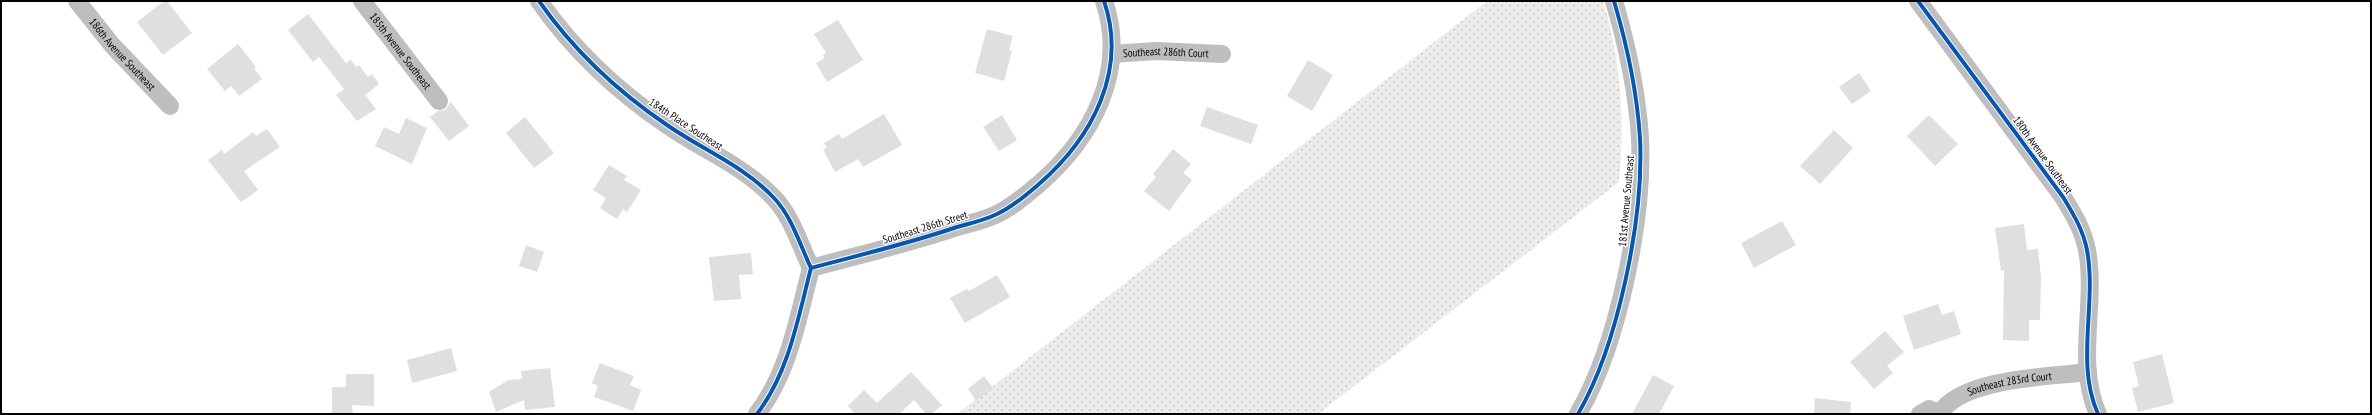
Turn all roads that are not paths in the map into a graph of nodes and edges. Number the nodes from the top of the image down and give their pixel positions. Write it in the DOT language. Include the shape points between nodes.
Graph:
graph roads {
  1 [pos="77,1"];
  2 [pos="362,1"];
  3 [pos="539,1"];
  4 [pos="1104,1"];
  5 [pos="1614,1"];
  6 [pos="1918,1"];
  7 [pos="1110,54"];
  8 [pos="1222,54"];
  9 [pos="439,102"];
  10 [pos="170,106"];
  11 [pos="811,268"];
  12 [pos="2088,372"];
  13 [pos="1940,413"];
  14 [pos="757,414"];
  15 [pos="1578,414"];
  16 [pos="1920,414"];
  17 [pos="2098,414"];
  1 -- 10 [label="street, 186th Avenue Southeast" via="112,45"];
  2 -- 9 [label="street, 185th Avenue Southeast"];
  3 -- 11 [label="street, 184th Place Southeast" via="561,32 610,82 668,125 751,176 775,200 790,222"];
  4 -- 7 [label="street, Southeast 286th Street" via="1110,28"];
  5 -- 15 [label="street, 181st Avenue Southeast" via="1633,85 1639,132 1637,200 1629,267 1611,334 1587,399"];
  6 -- 12 [label="street, 180th Avenue Southeast" via="2079,223 2087,250 2089,270"];
  7 -- 8 [label="street, Southeast 286th Court" via="1156,51"];
  7 -- 11 [label="street, Southeast 286th Street" via="1108,84 1096,115 1078,143 1053,172 1026,196 995,215 926,238"];
  11 -- 14 [label="street" via="788,358 766,402"];
  12 -- 13 [label="street, Southeast 283rd Court" via="1993,384 1974,389 1946,403"];
  12 -- 17 [label="street, 180th Avenue Southeast"];
  13 -- 16 [label="street, Southeast 283rd Court" via="1929,409"];
}
